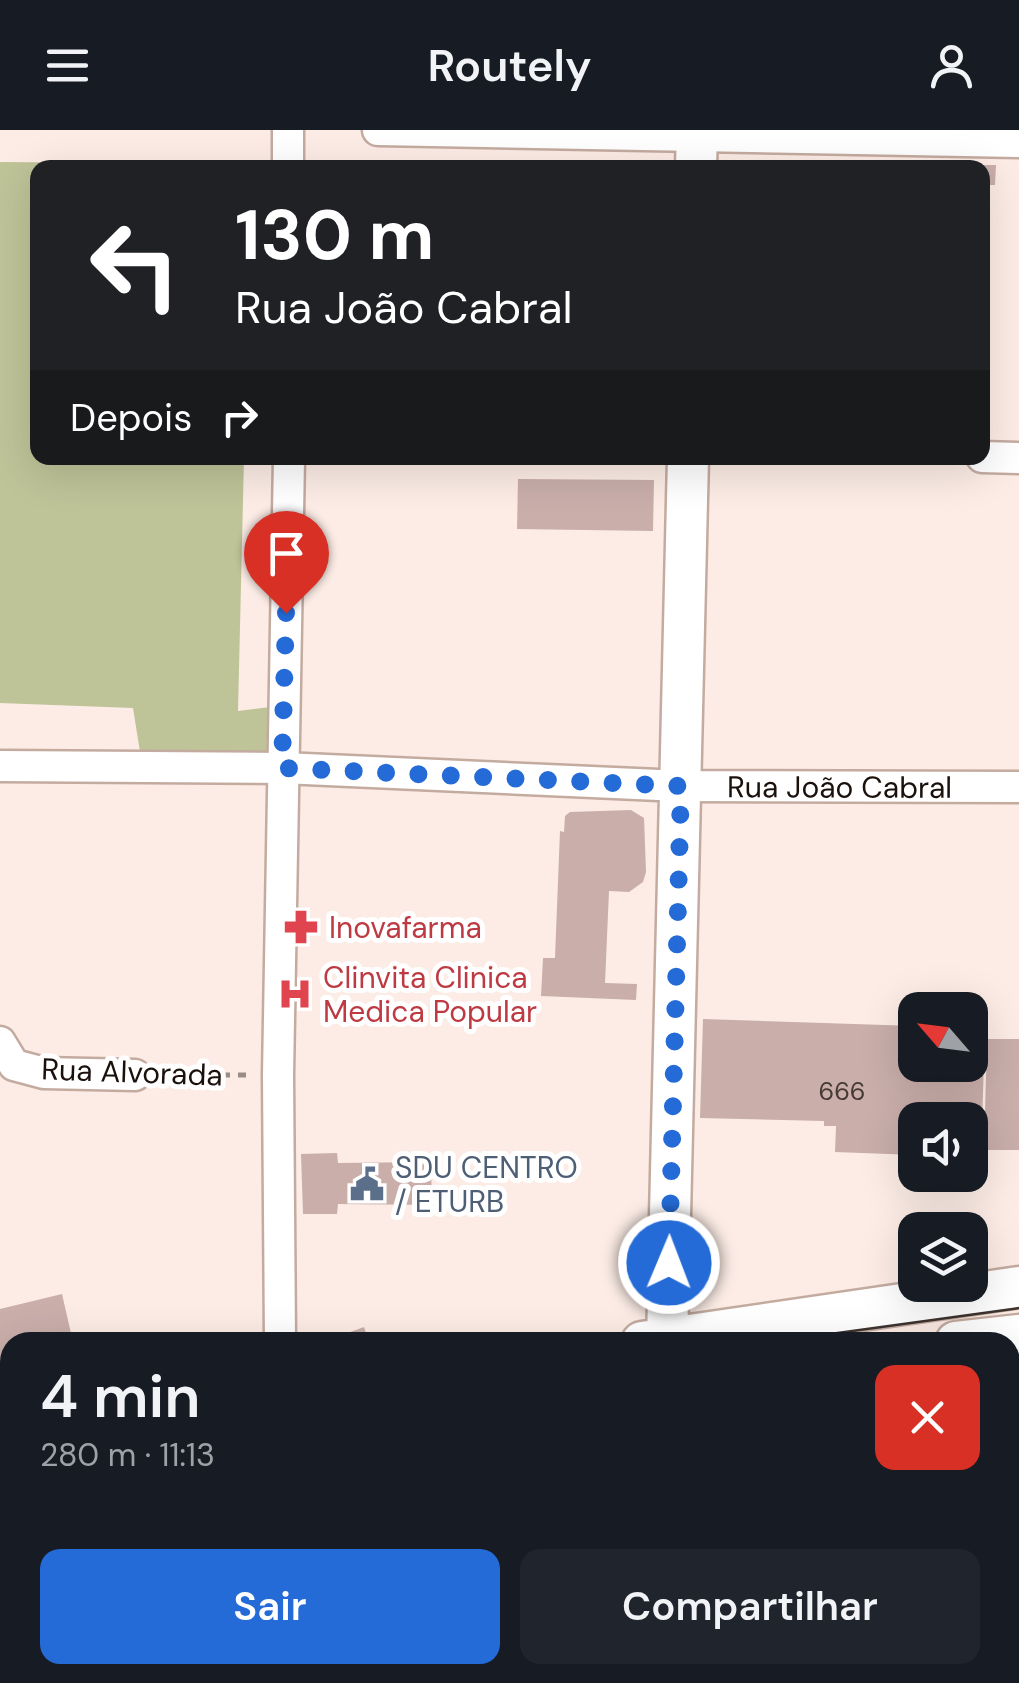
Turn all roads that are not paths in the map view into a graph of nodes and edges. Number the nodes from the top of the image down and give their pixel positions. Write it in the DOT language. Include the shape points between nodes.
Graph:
graph roads {
  1 [pos="288,130"];
  2 [pos="378,130"];
  3 [pos="1019,142"];
  4 [pos="697,145"];
  5 [pos="288,160"];
  6 [pos="990,458"];
  7 [pos="1019,458"];
  8 [pos="289,465"];
  9 [pos="688,465"];
  10 [pos="0,766"];
  11 [pos="282,768"];
  12 [pos="681,786"];
  13 [pos="1019,786"];
  14 [pos="0,1042"];
  15 [pos="135,1074"];
  16 [pos="1019,1287"];
  17 [pos="280,1332"];
  18 [pos="659,1332"];
  19 [pos="713,1332"];
  1 -- 5 [label="street"];
  2 -- 4 [label="street"];
  3 -- 4 [label="street"];
  6 -- 7 [label="street"];
  8 -- 11 [label="street"];
  9 -- 12 [label="main road"];
  10 -- 11 [label="street, Rua João Cabral"];
  11 -- 12 [label="street, Rua João Cabral"];
  11 -- 17 [label="street"];
  12 -- 13 [label="street, Rua João Cabral"];
  12 -- 18 [label="main road"];
  14 -- 15 [label="street, Rua Alvorada" via="14,1065 44,1073"];
  16 -- 19 [label="main road"];
}
